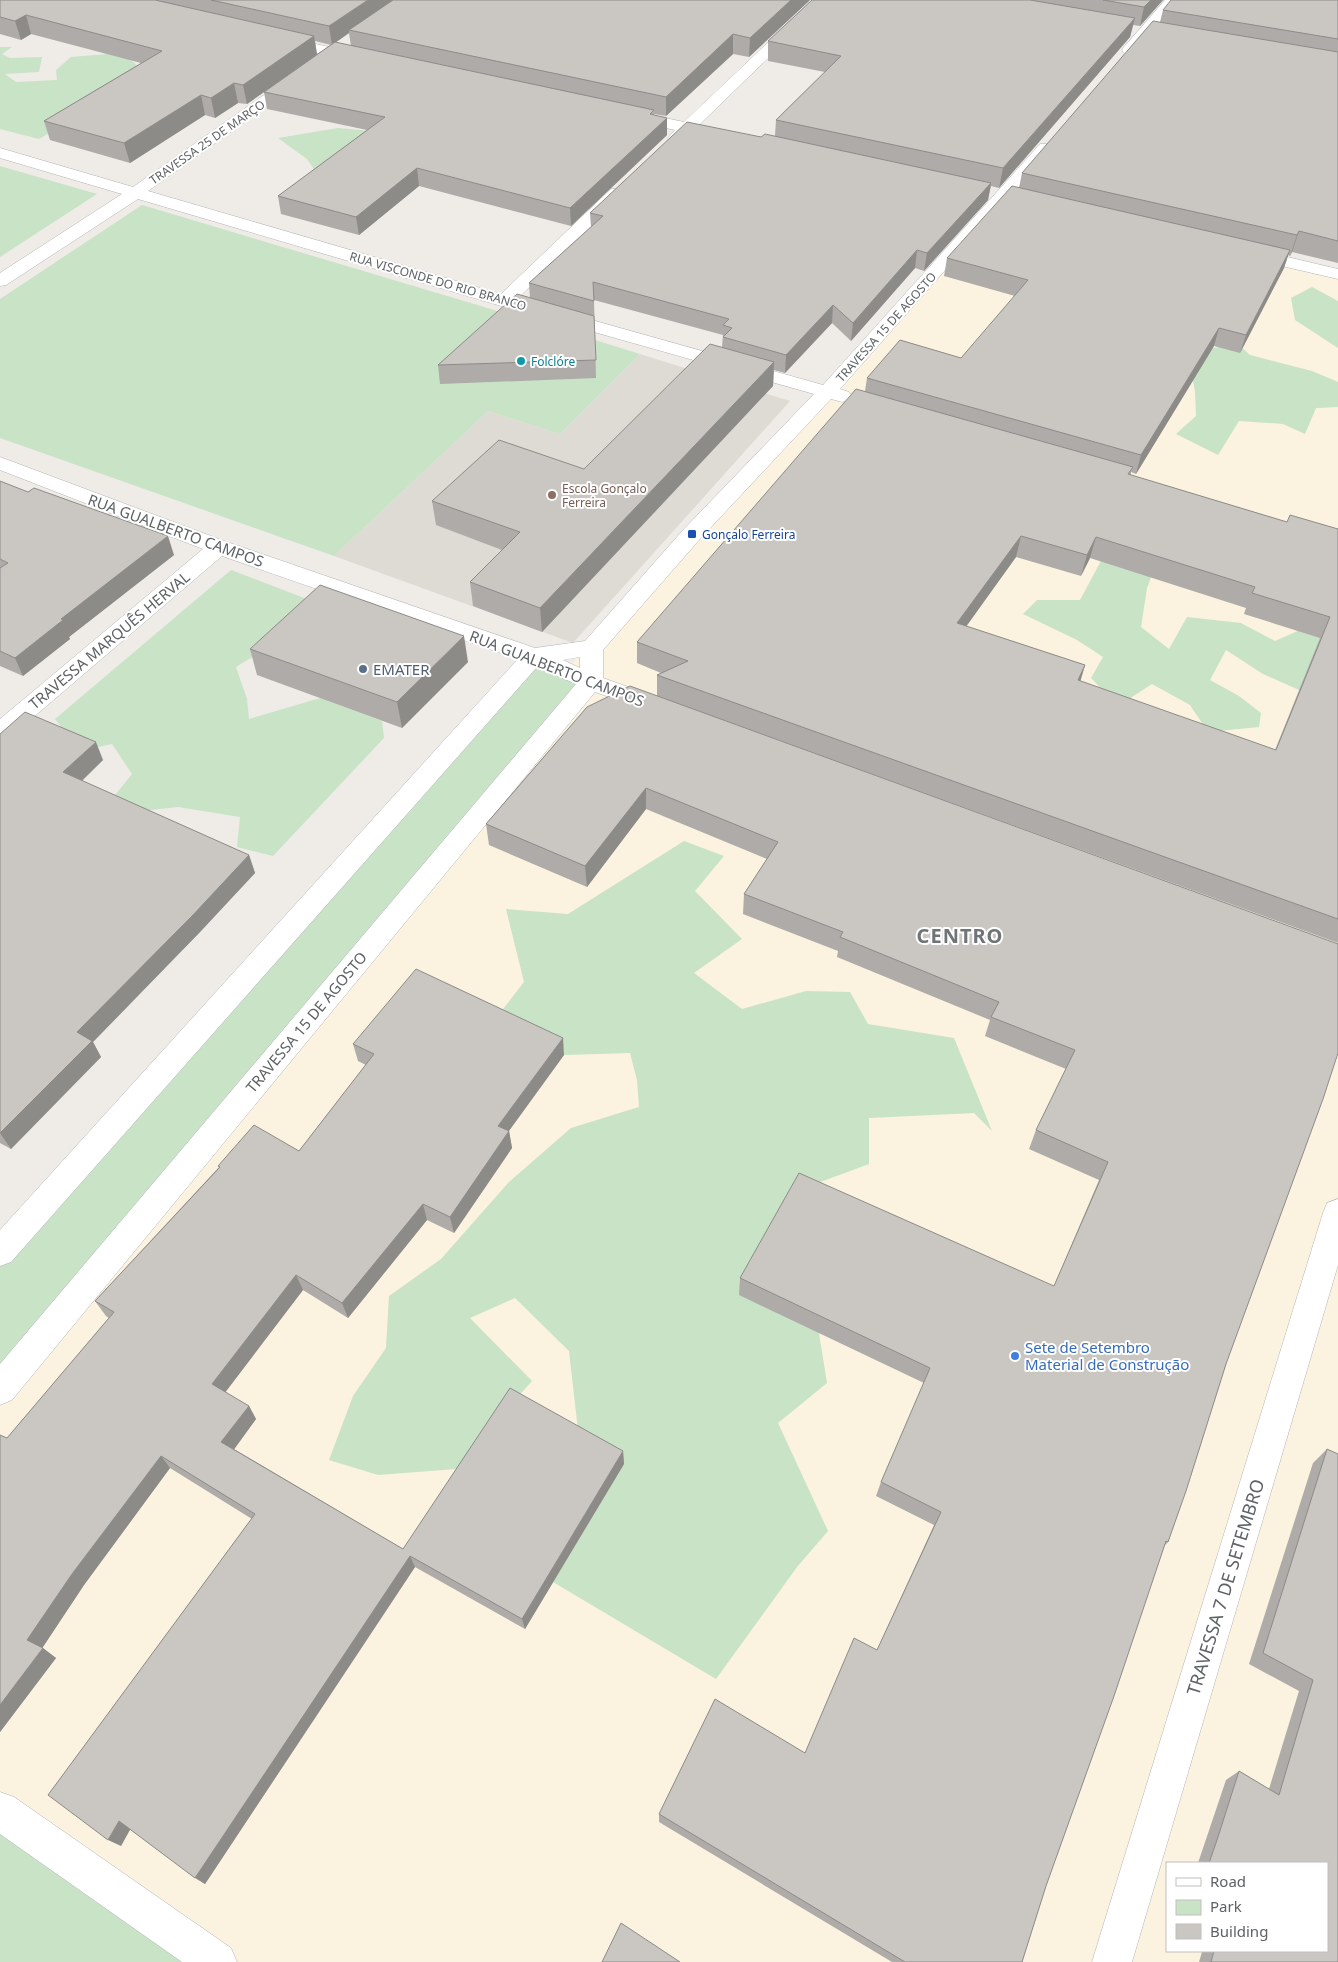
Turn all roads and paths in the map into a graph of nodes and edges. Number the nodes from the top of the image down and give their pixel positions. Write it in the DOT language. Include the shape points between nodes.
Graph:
graph roads {
  1 [pos="821,0"];
  2 [pos="1172,0"];
  3 [pos="1124,30"];
  4 [pos="1143,34"];
  5 [pos="267,37"];
  6 [pos="1162,37"];
  7 [pos="350,42"];
  8 [pos="334,52"];
  9 [pos="372,60"];
  10 [pos="1118,63"];
  11 [pos="620,114"];
  12 [pos="687,128"];
  13 [pos="1054,137"];
  14 [pos="735,138"];
  15 [pos="666,148"];
  16 [pos="0,153"];
  17 [pos="631,181"];
  18 [pos="135,192"];
  19 [pos="985,192"];
  20 [pos="1004,196"];
  21 [pos="1023,201"];
  22 [pos="1233,249"];
  23 [pos="1338,274"];
  24 [pos="0,281"];
  25 [pos="504,301"];
  26 [pos="827,392"];
  27 [pos="855,400"];
  28 [pos="0,464"];
  29 [pos="219,547"];
  30 [pos="592,648"];
  31 [pos="534,656"];
  32 [pos="591,682"];
  33 [pos="675,713"];
  34 [pos="0,732"];
  35 [pos="1338,1213"];
  36 [pos="0,1252"];
  37 [pos="0,1388"];
  38 [pos="0,1811"];
  39 [pos="217,1962"];
  40 [pos="1112,1962"];
  1 -- 12 [label="street"];
  2 -- 4 [label="street"];
  3 -- 4 [label="street"];
  4 -- 6 [label="street"];
  4 -- 10 [label="street"];
  5 -- 8 [label="street"];
  7 -- 8 [label="street, TRAVESSA 25 DE MARÇO"];
  8 -- 9 [label="street"];
  8 -- 18 [label="street, TRAVESSA 25 DE MARÇO"];
  11 -- 12 [label="street"];
  12 -- 14 [label="street"];
  12 -- 15 [label="street"];
  13 -- 20 [label="street, TRAVESSA 15 DE AGOSTO"];
  16 -- 18 [label="street, RUA VISCONDE DO RIO BRANCO"];
  17 -- 25 [label="street"];
  18 -- 24 [label="street, TRAVESSA 25 DE MARÇO"];
  18 -- 25 [label="street, RUA VISCONDE DO RIO BRANCO"];
  19 -- 20 [label="street"];
  20 -- 21 [label="street"];
  20 -- 26 [label="street, TRAVESSA 15 DE AGOSTO"];
  22 -- 23 [label="street"];
  25 -- 26 [label="street, RUA VISCONDE DO RIO BRANCO"];
  26 -- 27 [label="street, RUA VISCONDE DO RIO BRANCO"];
  26 -- 30 [label="street, TRAVESSA 15 DE AGOSTO" via="692,534"];
  28 -- 29 [label="street, RUA GUALBERTO CAMPOS"];
  29 -- 31 [label="street, RUA GUALBERTO CAMPOS"];
  29 -- 34 [label="street, TRAVESSA MARQUÊS HERVAL"];
  30 -- 31 [label="street"];
  30 -- 32 [label="street"];
  31 -- 32 [label="street, RUA GUALBERTO CAMPOS"];
  31 -- 36 [label="street"];
  32 -- 33 [label="street, RUA GUALBERTO CAMPOS"];
  32 -- 37 [label="street, TRAVESSA 15 DE AGOSTO"];
  35 -- 40 [label="street, TRAVESSA 7 DE SETEMBRO"];
  38 -- 39 [label="street"];
}
